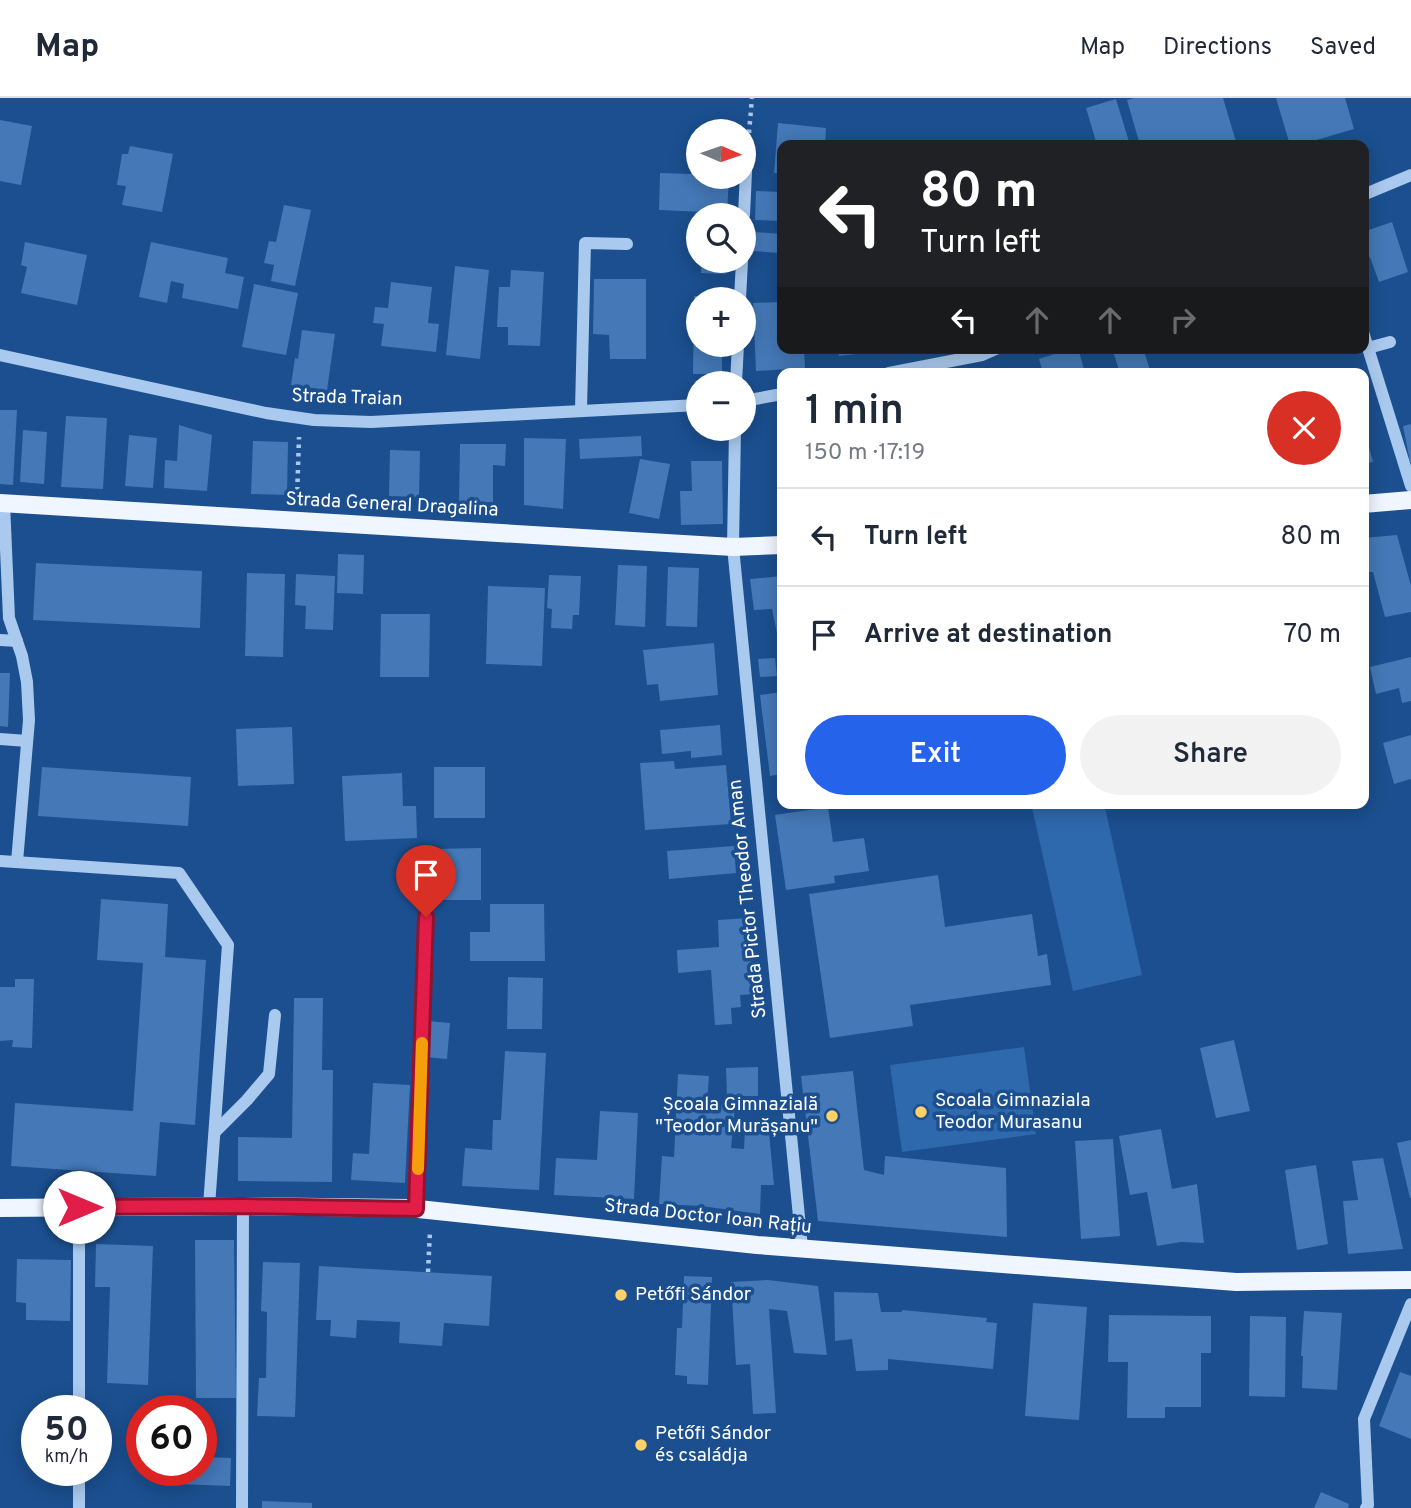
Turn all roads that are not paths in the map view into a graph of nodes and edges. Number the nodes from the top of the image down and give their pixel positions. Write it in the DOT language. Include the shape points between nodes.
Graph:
graph roads {
  1 [pos="1411,175"];
  2 [pos="1369,192"];
  3 [pos="627,244"];
  4 [pos="1390,342"];
  5 [pos="1369,348"];
  6 [pos="1369,351"];
  7 [pos="984,354"];
  8 [pos="0,355"];
  9 [pos="915,368"];
  10 [pos="777,395"];
  11 [pos="756,399"];
  12 [pos="686,406"];
  13 [pos="581,410"];
  14 [pos="735,441"];
  15 [pos="1411,486"];
  16 [pos="1411,500"];
  17 [pos="2,503"];
  18 [pos="1369,504"];
  19 [pos="777,545"];
  20 [pos="733,547"];
  21 [pos="0,639"];
  22 [pos="17,640"];
  23 [pos="0,739"];
  24 [pos="27,741"];
  25 [pos="0,861"];
  26 [pos="17,863"];
  27 [pos="426,917"];
  28 [pos="275,1015"];
  29 [pos="215,1132"];
  30 [pos="209,1206"];
  31 [pos="243,1206"];
  32 [pos="79,1207"];
  33 [pos="0,1208"];
  34 [pos="424,1209"];
  35 [pos="802,1247"];
  36 [pos="1411,1280"];
  37 [pos="1411,1304"];
  38 [pos="79,1395"];
  39 [pos="79,1486"];
  40 [pos="79,1508"];
  41 [pos="242,1508"];
  42 [pos="1366,1508"];
  1 -- 2 [label="street"];
  3 -- 13 [label="street" via="585,243"];
  4 -- 5 [label="street"];
  6 -- 15 [label="street"];
  7 -- 9 [label="street"];
  8 -- 13 [label="street, Strada Traian" via="314,420 371,422"];
  10 -- 11 [label="street"];
  12 -- 13 [label="street, Strada Traian"];
  14 -- 20 [label="street, Strada Pictor Theodor Aman"];
  16 -- 18 [label="main road"];
  17 -- 20 [label="main road, Strada General Dragalina"];
  17 -- 22 [label="street" via="9,618"];
  19 -- 20 [label="main road, Strada General Dragalina"];
  20 -- 35 [label="street, Strada Pictor Theodor Aman"];
  21 -- 22 [label="street"];
  22 -- 24 [label="street" via="27,681"];
  23 -- 24 [label="street"];
  24 -- 26 [label="street"];
  25 -- 26 [label="street"];
  26 -- 29 [label="street" via="178,873 228,945"];
  27 -- 34 [label="street"];
  28 -- 29 [label="street" via="269,1074"];
  29 -- 30 [label="street"];
  30 -- 31 [label="main road, Strada Doctor Ioan Rațiu"];
  30 -- 32 [label="main road, Strada Doctor Ioan Rațiu"];
  31 -- 34 [label="main road, Strada Doctor Ioan Rațiu"];
  31 -- 41 [label="street"];
  32 -- 33 [label="main road, Strada Doctor Ioan Rațiu"];
  32 -- 38 [label="street"];
  34 -- 35 [label="main road, Strada Doctor Ioan Rațiu"];
  35 -- 36 [label="main road, Strada Doctor Ioan Rațiu" via="1236,1282"];
  37 -- 42 [label="street" via="1364,1419"];
  39 -- 40 [label="street"];
}
